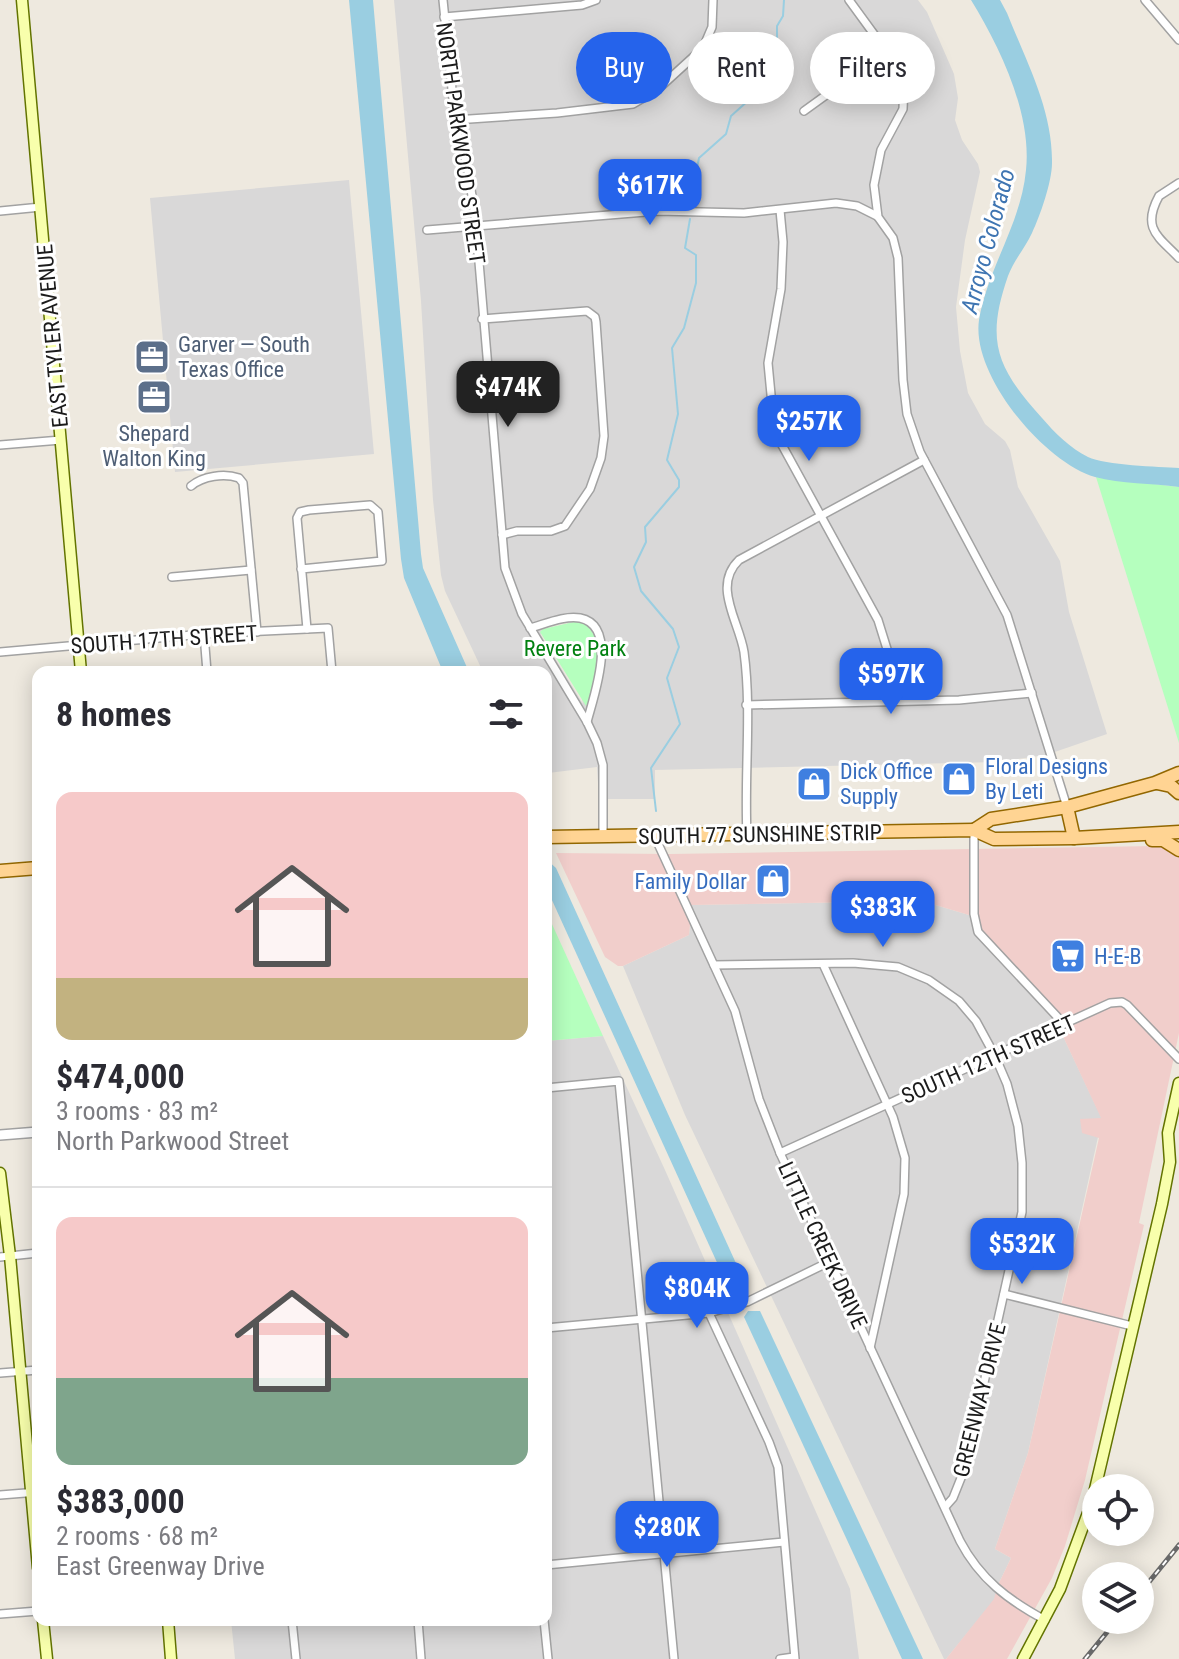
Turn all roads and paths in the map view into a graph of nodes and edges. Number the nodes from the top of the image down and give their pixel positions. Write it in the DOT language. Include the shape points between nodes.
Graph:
graph roads {
  1 [pos="22,0"];
  2 [pos="443,0"];
  3 [pos="596,0"];
  4 [pos="713,0"];
  5 [pos="849,0"];
  6 [pos="1145,0"];
  7 [pos="444,17"];
  8 [pos="873,32"];
  9 [pos="1179,40"];
  10 [pos="814,104"];
  11 [pos="904,104"];
  12 [pos="804,111"];
  13 [pos="455,120"];
  14 [pos="1179,183"];
  15 [pos="41,207"];
  16 [pos="780,210"];
  17 [pos="0,211"];
  18 [pos="878,217"];
  19 [pos="475,226"];
  20 [pos="427,230"];
  21 [pos="1179,258"];
  22 [pos="482,319"];
  23 [pos="61,440"];
  24 [pos="0,445"];
  25 [pos="924,460"];
  26 [pos="191,486"];
  27 [pos="821,516"];
  28 [pos="502,535"];
  29 [pos="301,569"];
  30 [pos="251,570"];
  31 [pos="172,577"];
  32 [pos="530,628"];
  33 [pos="307,629"];
  34 [pos="257,632"];
  35 [pos="204,634"];
  36 [pos="79,645"];
  37 [pos="0,652"];
  38 [pos="81,666"];
  39 [pos="207,666"];
  40 [pos="331,666"];
  41 [pos="1032,693"];
  42 [pos="894,700"];
  43 [pos="746,705"];
  44 [pos="587,722"];
  45 [pos="1177,778"];
  46 [pos="1155,783"];
  47 [pos="1179,793"];
  48 [pos="1067,807"];
  49 [pos="974,830"];
  50 [pos="1178,831"];
  51 [pos="654,835"];
  52 [pos="747,835"];
  53 [pos="552,837"];
  54 [pos="603,837"];
  55 [pos="1089,837"];
  56 [pos="1074,838"];
  57 [pos="1179,850"];
  58 [pos="32,868"];
  59 [pos="0,871"];
  60 [pos="823,964"];
  61 [pos="714,965"];
  62 [pos="1064,1024"];
  63 [pos="995,1056"];
  64 [pos="1179,1059"];
  65 [pos="1179,1083"];
  66 [pos="552,1087"];
  67 [pos="887,1105"];
  68 [pos="32,1132"];
  69 [pos="0,1135"];
  70 [pos="1179,1147"];
  71 [pos="780,1153"];
  72 [pos="1170,1162"];
  73 [pos="0,1173"];
  74 [pos="32,1254"];
  75 [pos="5,1256"];
  76 [pos="829,1262"];
  77 [pos="1004,1294"];
  78 [pos="709,1313"];
  79 [pos="643,1321"];
  80 [pos="1132,1326"];
  81 [pos="552,1328"];
  82 [pos="870,1348"];
  83 [pos="32,1370"];
  84 [pos="20,1371"];
  85 [pos="0,1373"];
  86 [pos="32,1475"];
  87 [pos="32,1492"];
  88 [pos="0,1495"];
  89 [pos="945,1507"];
  90 [pos="784,1542"];
  91 [pos="664,1553"];
  92 [pos="552,1564"];
  93 [pos="32,1611"];
  94 [pos="0,1614"];
  95 [pos="1045,1620"];
  96 [pos="44,1626"];
  97 [pos="168,1626"];
  98 [pos="293,1626"];
  99 [pos="418,1626"];
  100 [pos="545,1626"];
  101 [pos="794,1658"];
  102 [pos="47,1659"];
  103 [pos="171,1659"];
  104 [pos="296,1659"];
  105 [pos="421,1659"];
  106 [pos="548,1659"];
  107 [pos="674,1659"];
  108 [pos="780,1659"];
  109 [pos="1023,1659"];
  1 -- 15 [label="main road, EAST TYLER AVENUE"];
  2 -- 7 [label="street, NORTH PARKWOOD STREET"];
  3 -- 7 [label="street"];
  4 -- 13 [label="street" via="712,27 703,48 657,90 633,104"];
  5 -- 8 [label="street"];
  6 -- 9 [label="street"];
  7 -- 13 [label="street, NORTH PARKWOOD STREET"];
  10 -- 12 [label="street"];
  11 -- 18 [label="street" via="876,165"];
  13 -- 19 [label="street, NORTH PARKWOOD STREET"];
  14 -- 21 [label="street" via="1159,196 1153,219 1155,235"];
  15 -- 17 [label="street"];
  15 -- 23 [label="main road, EAST TYLER AVENUE"];
  16 -- 18 [label="street" via="836,203"];
  16 -- 19 [label="street" via="658,211"];
  16 -- 27 [label="street" via="781,289 768,363 772,405 782,445"];
  18 -- 25 [label="street" via="896,248 906,406"];
  19 -- 20 [label="street"];
  19 -- 22 [label="street, NORTH PARKWOOD STREET"];
  22 -- 28 [label="street, NORTH PARKWOOD STREET"];
  22 -- 28 [label="street" via="587,311 596,322 604,436 590,489 565,526"];
  23 -- 24 [label="street"];
  23 -- 36 [label="main road, EAST TYLER AVENUE"];
  25 -- 27 [label="street"];
  25 -- 41 [label="street" via="1007,615"];
  26 -- 30 [label="street" via="202,479 230,476 243,483"];
  27 -- 42 [label="street" via="885,638"];
  27 -- 43 [label="street" via="739,560 727,575 727,594 745,656"];
  28 -- 32 [label="street, NORTH PARKWOOD STREET" via="505,568"];
  29 -- 29 [label="street" via="300,512 375,507 382,561"];
  29 -- 33 [label="street"];
  30 -- 31 [label="street"];
  30 -- 34 [label="street"];
  32 -- 44 [label="street, NORTH PARKWOOD STREET"];
  32 -- 44 [label="street" via="577,617 598,632 602,659"];
  33 -- 34 [label="street, SOUTH 17TH STREET"];
  33 -- 40 [label="street, SOUTH 17TH STREET" via="328,628"];
  34 -- 35 [label="street, SOUTH 17TH STREET"];
  35 -- 36 [label="street, SOUTH 17TH STREET"];
  35 -- 39 [label="street"];
  36 -- 37 [label="street, SOUTH 17TH STREET"];
  36 -- 38 [label="main road, EAST TYLER AVENUE"];
  41 -- 42 [label="street" via="973,700"];
  41 -- 48 [label="street"];
  42 -- 43 [label="street"];
  43 -- 52 [label="street"];
  44 -- 54 [label="street, NORTH PARKWOOD STREET" via="603,765"];
  45 -- 46 [label="main road"];
  46 -- 47 [label="main road"];
  46 -- 48 [label="main road"];
  48 -- 49 [label="main road" via="991,819"];
  48 -- 56 [label="main road"];
  49 -- 52 [label="main road, SOUTH 77 SUNSHINE STRIP"];
  49 -- 56 [label="main road" via="994,839"];
  49 -- 62 [label="street" via="978,932"];
  50 -- 55 [label="main road"];
  51 -- 52 [label="main road, SOUTH 77 SUNSHINE STRIP"];
  51 -- 54 [label="main road, SOUTH 77 SUNSHINE STRIP"];
  51 -- 61 [label="street, LITTLE CREEK DRIVE"];
  53 -- 54 [label="main road, SOUTH 77 SUNSHINE STRIP"];
  55 -- 56 [label="main road"];
  55 -- 57 [label="main road" via="1163,840"];
  58 -- 59 [label="main road"];
  60 -- 61 [label="street, GREENWAY DRIVE"];
  60 -- 63 [label="street, GREENWAY DRIVE" via="875,963 929,980 966,1009"];
  60 -- 67 [label="street"];
  61 -- 71 [label="street, LITTLE CREEK DRIVE" via="735,1011"];
  62 -- 63 [label="street, SOUTH 12TH STREET"];
  62 -- 64 [label="street, SOUTH 12TH STREET" via="1122,1002"];
  63 -- 67 [label="street, SOUTH 12TH STREET"];
  63 -- 77 [label="street, GREENWAY DRIVE" via="1018,1126 1022,1163 1020,1224"];
  65 -- 72 [label="main road" via="1168,1133"];
  66 -- 79 [label="street" via="619,1081"];
  67 -- 71 [label="street, SOUTH 12TH STREET"];
  67 -- 82 [label="street" via="903,1147 906,1181"];
  68 -- 69 [label="street"];
  70 -- 72 [label="main road"];
  71 -- 76 [label="street, LITTLE CREEK DRIVE"];
  72 -- 80 [label="main road"];
  73 -- 75 [label="main road"];
  74 -- 75 [label="street"];
  75 -- 84 [label="main road"];
  76 -- 78 [label="street" via="747,1302"];
  76 -- 82 [label="street, LITTLE CREEK DRIVE"];
  77 -- 80 [label="street"];
  77 -- 89 [label="street, GREENWAY DRIVE" via="965,1468"];
  78 -- 79 [label="street"];
  78 -- 90 [label="street" via="774,1455"];
  79 -- 81 [label="street"];
  79 -- 91 [label="street"];
  80 -- 95 [label="main road" via="1092,1502"];
  82 -- 89 [label="street, LITTLE CREEK DRIVE"];
  83 -- 84 [label="street"];
  84 -- 85 [label="street"];
  84 -- 86 [label="main road"];
  87 -- 88 [label="street"];
  89 -- 95 [label="street, LITTLE CREEK DRIVE" via="965,1552 986,1580"];
  90 -- 91 [label="street"];
  90 -- 101 [label="street"];
  91 -- 92 [label="street"];
  91 -- 107 [label="street"];
  93 -- 94 [label="street"];
  95 -- 109 [label="main road"];
  96 -- 102 [label="main road"];
  97 -- 103 [label="main road"];
  98 -- 104 [label="street"];
  99 -- 105 [label="street"];
  100 -- 106 [label="street"];
  101 -- 108 [label="street"];
}
